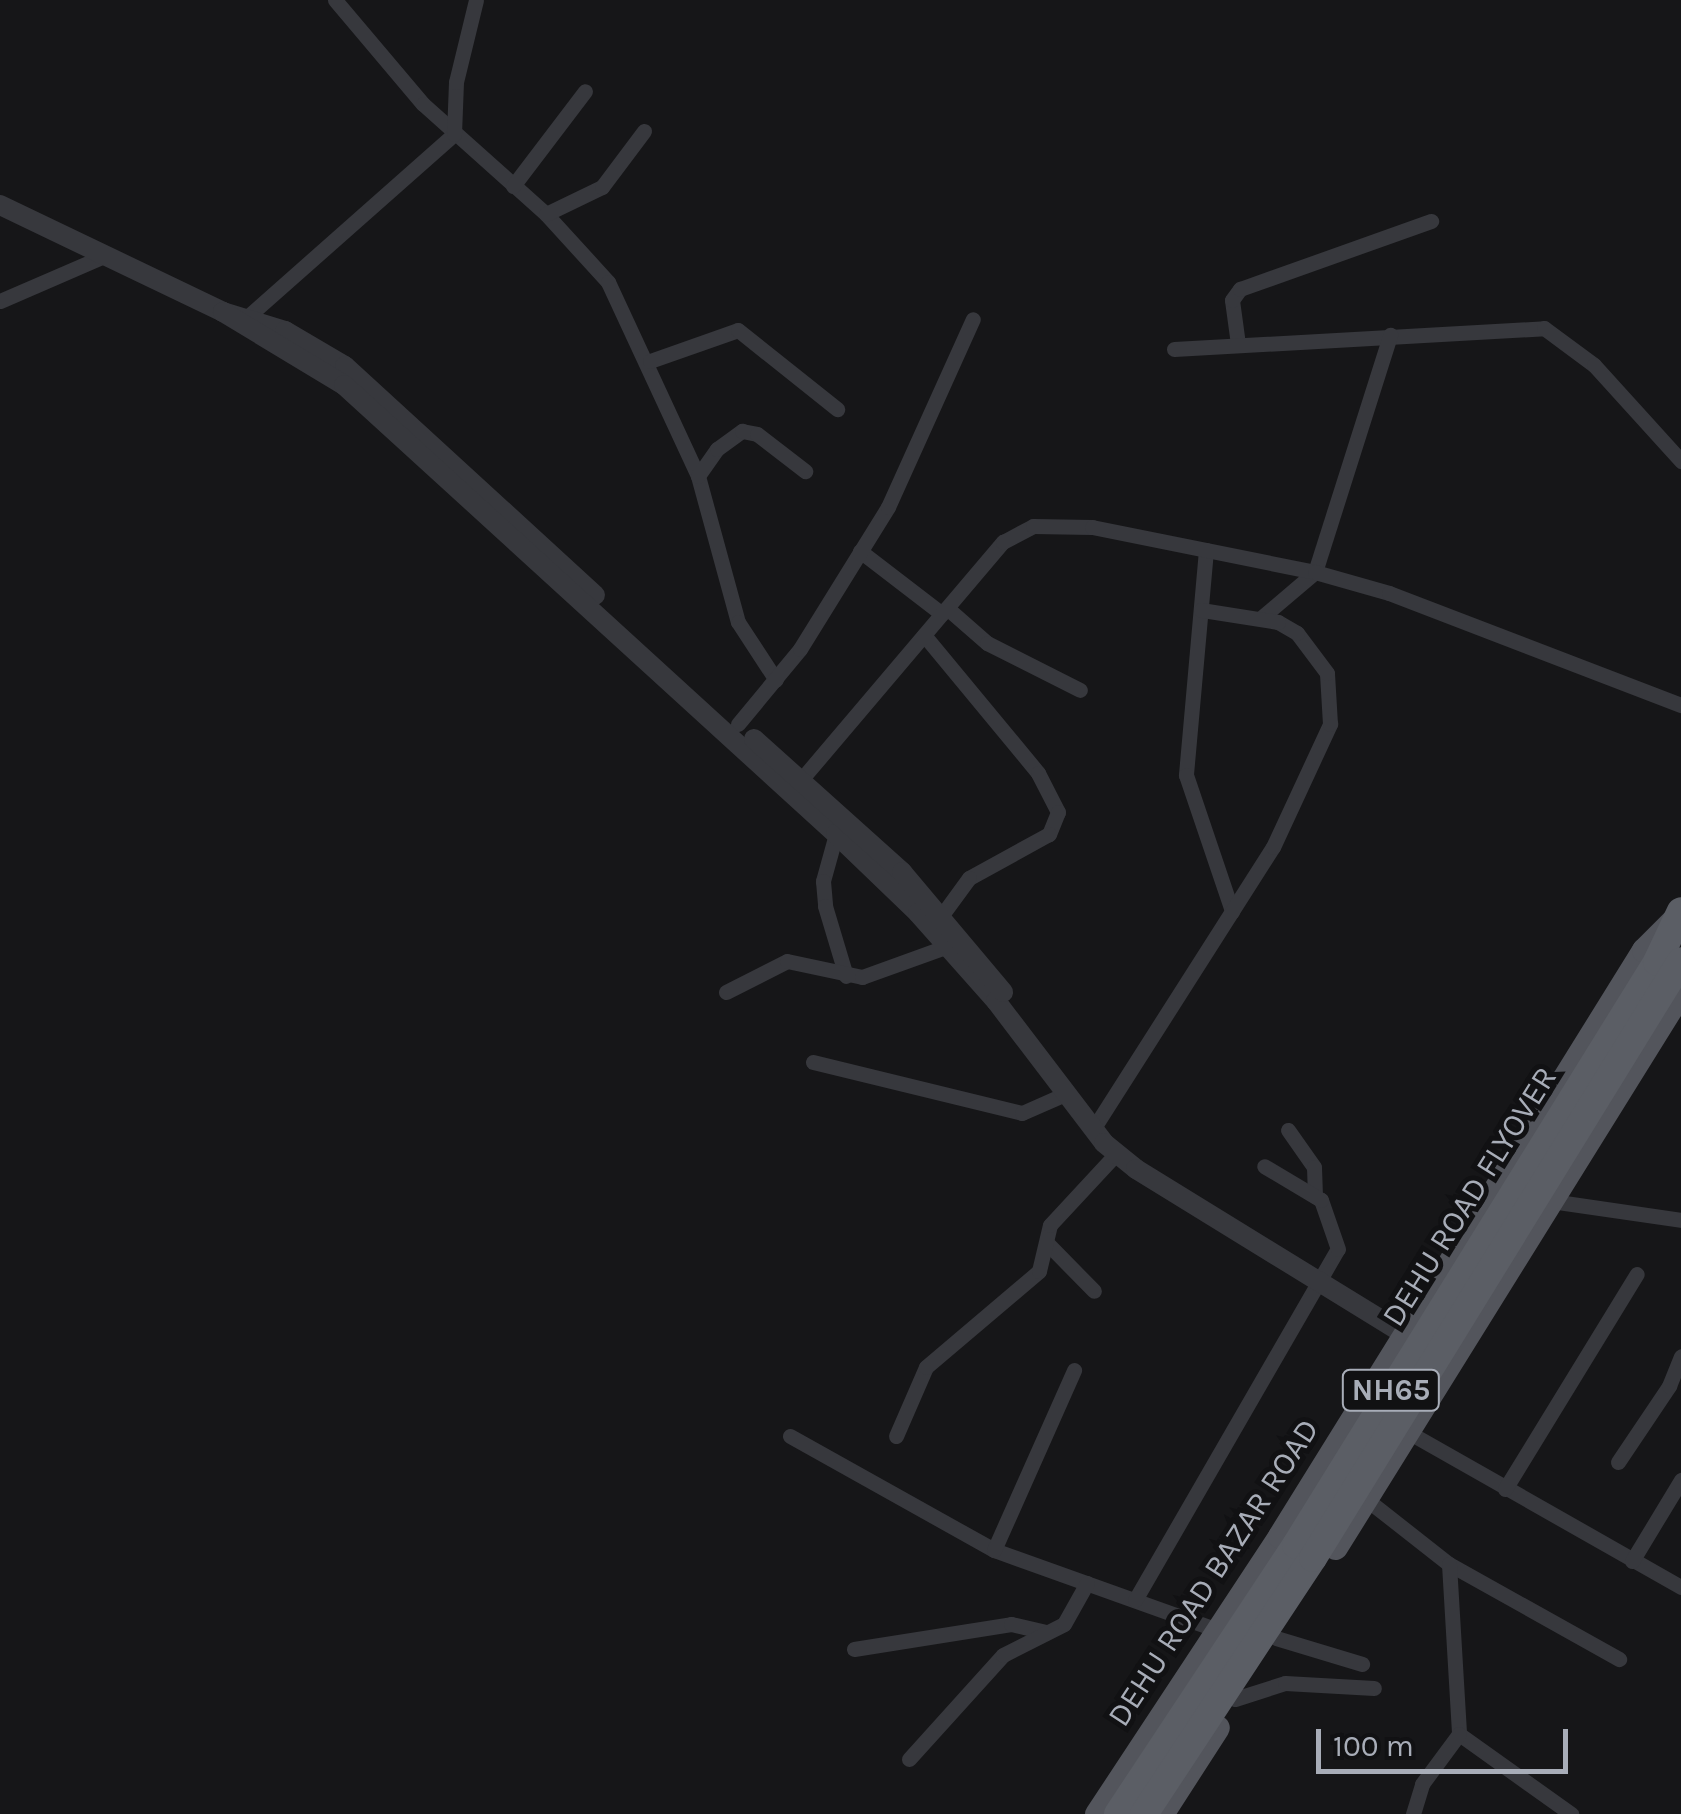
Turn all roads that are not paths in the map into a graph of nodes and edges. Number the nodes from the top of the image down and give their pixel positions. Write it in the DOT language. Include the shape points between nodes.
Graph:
graph roads {
  1 [pos="335,0"];
  2 [pos="476,0"];
  3 [pos="585,91"];
  4 [pos="644,131"];
  5 [pos="454,134"];
  6 [pos="513,186"];
  7 [pos="0,192"];
  8 [pos="0,205"];
  9 [pos="0,214"];
  10 [pos="546,214"];
  11 [pos="28,216"];
  12 [pos="1431,221"];
  13 [pos="104,256"];
  14 [pos="0,302"];
  15 [pos="223,312"];
  16 [pos="245,319"];
  17 [pos="973,319"];
  18 [pos="1390,335"];
  19 [pos="1238,344"];
  20 [pos="1174,349"];
  21 [pos="650,361"];
  22 [pos="837,410"];
  23 [pos="1681,462"];
  24 [pos="806,471"];
  25 [pos="698,476"];
  26 [pos="1206,550"];
  27 [pos="860,551"];
  28 [pos="1315,572"];
  29 [pos="574,585"];
  30 [pos="1201,610"];
  31 [pos="945,611"];
  32 [pos="1260,619"];
  33 [pos="924,635"];
  34 [pos="776,680"];
  35 [pos="1080,690"];
  36 [pos="1681,705"];
  37 [pos="738,724"];
  38 [pos="800,780"];
  39 [pos="836,834"];
  40 [pos="1232,912"];
  41 [pos="1680,913"];
  42 [pos="942,916"];
  43 [pos="948,946"];
  44 [pos="1673,971"];
  45 [pos="846,976"];
  46 [pos="726,992"];
  47 [pos="813,1062"];
  48 [pos="1063,1095"];
  49 [pos="1097,1123"];
  50 [pos="1288,1130"];
  51 [pos="1116,1153"];
  52 [pos="1264,1166"];
  53 [pos="1136,1169"];
  54 [pos="1315,1196"];
  55 [pos="1552,1201"];
  56 [pos="1681,1220"];
  57 [pos="1048,1243"];
  58 [pos="1638,1274"];
  59 [pos="1322,1283"];
  60 [pos="1094,1291"];
  61 [pos="1405,1335"];
  62 [pos="1681,1356"];
  63 [pos="1453,1361"];
  64 [pos="1074,1370"];
  65 [pos="1408,1432"];
  66 [pos="790,1436"];
  67 [pos="896,1436"];
  68 [pos="1618,1462"];
  69 [pos="1681,1480"];
  70 [pos="1505,1489"];
  71 [pos="1366,1499"];
  72 [pos="994,1550"];
  73 [pos="1632,1561"];
  74 [pos="1449,1564"];
  75 [pos="1087,1583"];
  76 [pos="1681,1587"];
  77 [pos="1135,1600"];
  78 [pos="1217,1630"];
  79 [pos="1046,1632"];
  80 [pos="1276,1638"];
  81 [pos="854,1650"];
  82 [pos="1619,1660"];
  83 [pos="1362,1664"];
  84 [pos="1374,1688"];
  85 [pos="1236,1699"];
  86 [pos="1459,1734"];
  87 [pos="909,1758"];
  88 [pos="1097,1814"];
  89 [pos="1118,1814"];
  90 [pos="1144,1814"];
  91 [pos="1160,1814"];
  92 [pos="1413,1814"];
  93 [pos="1571,1814"];
  1 -- 5 [label="street"];
  2 -- 5 [label="street" via="456,82"];
  3 -- 6 [label="street"];
  4 -- 10 [label="street" via="602,187"];
  5 -- 6 [label="street"];
  5 -- 16 [label="street"];
  6 -- 10 [label="street"];
  7 -- 11 [label="street"];
  8 -- 11 [label="street"];
  9 -- 11 [label="street"];
  10 -- 21 [label="street" via="608,282"];
  11 -- 13 [label="street"];
  12 -- 19 [label="street" via="1240,289 1232,300"];
  13 -- 14 [label="street"];
  13 -- 15 [label="street"];
  15 -- 16 [label="street"];
  15 -- 29 [label="street" via="344,384"];
  16 -- 29 [label="street" via="286,331 345,366"];
  17 -- 27 [label="street"];
  18 -- 19 [label="street"];
  18 -- 23 [label="street" via="1530,327 1557,333"];
  18 -- 28 [label="street"];
  19 -- 20 [label="street"];
  21 -- 22 [label="street" via="738,330"];
  21 -- 25 [label="street"];
  24 -- 25 [label="street" via="757,434 742,431 729,436"];
  25 -- 34 [label="street" via="738,622"];
  26 -- 28 [label="street"];
  26 -- 30 [label="street"];
  26 -- 31 [label="street" via="1092,527 1033,526 1003,542"];
  27 -- 31 [label="street"];
  27 -- 34 [label="street"];
  28 -- 32 [label="street"];
  28 -- 36 [label="street" via="1388,593"];
  29 -- 37 [label="street"];
  29 -- 39 [label="street"];
  30 -- 32 [label="street"];
  30 -- 40 [label="street" via="1188,794"];
  31 -- 33 [label="street"];
  31 -- 35 [label="street" via="987,642"];
  32 -- 40 [label="street" via="1278,622 1306,642 1327,673 1332,698 1313,768"];
  33 -- 38 [label="street"];
  33 -- 42 [label="street" via="1038,773 1058,812 1049,834 969,878"];
  34 -- 37 [label="street"];
  37 -- 38 [label="street"];
  38 -- 42 [label="street"];
  39 -- 43 [label="street"];
  39 -- 45 [label="street" via="823,881"];
  40 -- 49 [label="street"];
  41 -- 44 [label="highway, DEHU ROAD FLYOVER / NH65"];
  41 -- 61 [label="main road, DEHU ROAD BAZAR ROAD" via="1644,950"];
  42 -- 49 [label="street"];
  43 -- 45 [label="street" via="877,974"];
  43 -- 48 [label="street"];
  44 -- 55 [label="main road"];
  44 -- 89 [label="highway, DEHU ROAD FLYOVER / NH65"];
  44 -- 90 [label="highway, DEHU ROAD FLYOVER / NH65" via="1313,1558"];
  45 -- 46 [label="street" via="787,961"];
  47 -- 48 [label="street" via="1022,1113"];
  48 -- 51 [label="street"];
  49 -- 53 [label="street"];
  50 -- 54 [label="street" via="1314,1168"];
  51 -- 53 [label="street"];
  51 -- 57 [label="street" via="1050,1225"];
  52 -- 54 [label="street"];
  53 -- 59 [label="street"];
  54 -- 59 [label="street" via="1338,1238"];
  55 -- 56 [label="street"];
  55 -- 63 [label="main road"];
  57 -- 60 [label="street"];
  57 -- 67 [label="street" via="1039,1270 1021,1290 938,1351"];
  58 -- 70 [label="street"];
  59 -- 61 [label="street"];
  59 -- 77 [label="street"];
  61 -- 63 [label="street"];
  61 -- 78 [label="main road, DEHU ROAD BAZAR ROAD"];
  62 -- 68 [label="street" via="1669,1386"];
  63 -- 65 [label="main road"];
  64 -- 72 [label="street"];
  65 -- 70 [label="street"];
  65 -- 71 [label="main road"];
  66 -- 72 [label="street"];
  69 -- 73 [label="street"];
  70 -- 73 [label="street"];
  71 -- 74 [label="street"];
  71 -- 80 [label="main road"];
  72 -- 75 [label="street"];
  73 -- 76 [label="street"];
  74 -- 82 [label="street"];
  74 -- 86 [label="street"];
  75 -- 77 [label="street"];
  75 -- 79 [label="street" via="1064,1624"];
  77 -- 78 [label="street"];
  78 -- 88 [label="main road, DEHU ROAD BAZAR ROAD"];
  79 -- 81 [label="street" via="1011,1624"];
  79 -- 87 [label="street" via="983,1673"];
  80 -- 83 [label="street"];
  80 -- 85 [label="main road"];
  84 -- 85 [label="street" via="1284,1684"];
  85 -- 91 [label="main road"];
  86 -- 92 [label="street" via="1422,1784"];
  86 -- 93 [label="street"];
}
